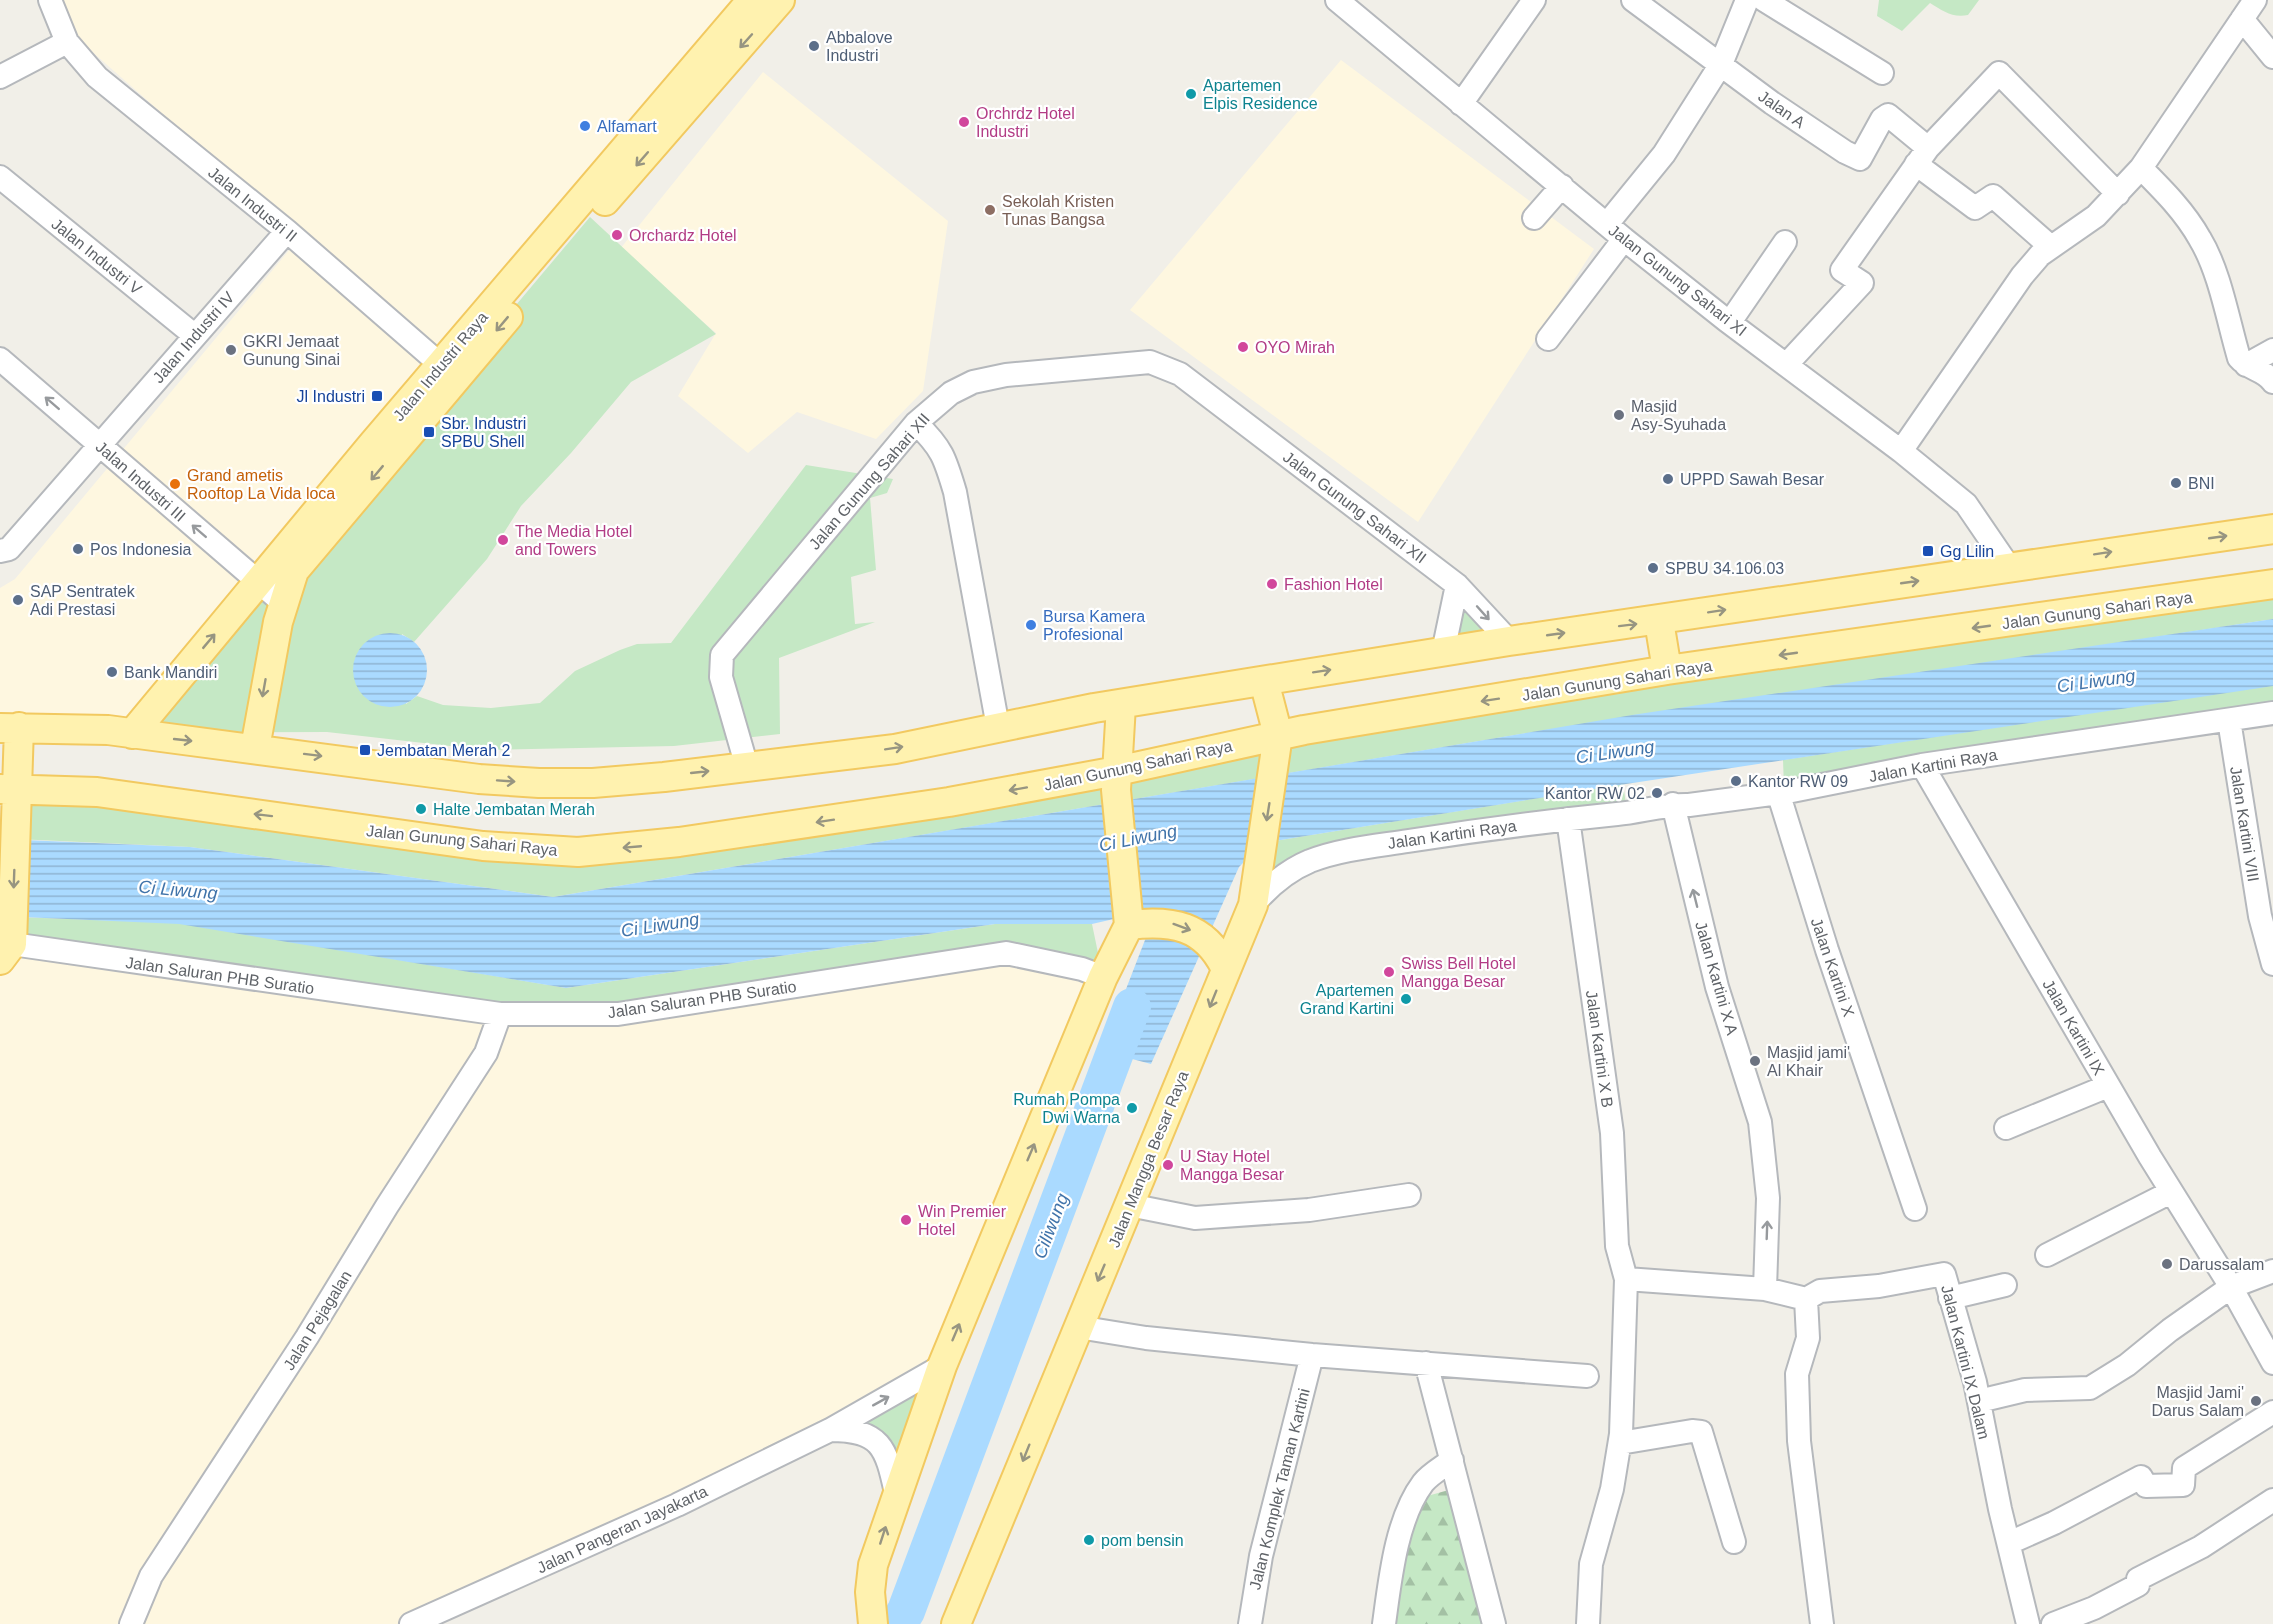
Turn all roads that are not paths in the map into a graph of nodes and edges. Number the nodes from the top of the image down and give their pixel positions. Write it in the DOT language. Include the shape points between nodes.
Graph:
graph roads {
  1 [pos="50,0"];
  2 [pos="752,0"];
  3 [pos="780,0"];
  4 [pos="1337,0"];
  5 [pos="1534,0"];
  6 [pos="1634,0"];
  7 [pos="1747,0"];
  8 [pos="1764,0"];
  9 [pos="2248,9"];
  10 [pos="67,42"];
  11 [pos="2273,57"];
  12 [pos="1721,64"];
  13 [pos="1882,73"];
  14 [pos="0,77"];
  15 [pos="686,92"];
  16 [pos="1461,104"];
  17 [pos="1922,156"];
  18 [pos="2141,168"];
  19 [pos="0,177"];
  20 [pos="1562,186"];
  21 [pos="2118,194"];
  22 [pos="1534,218"];
  23 [pos="287,231"];
  24 [pos="1615,231"];
  25 [pos="1785,242"];
  26 [pos="2051,247"];
  27 [pos="1730,322"];
  28 [pos="194,335"];
  29 [pos="1548,339"];
  30 [pos="2273,350"];
  31 [pos="0,359"];
  32 [pos="2246,364"];
  33 [pos="441,365"];
  34 [pos="1786,365"];
  35 [pos="2273,382"];
  36 [pos="915,423"];
  37 [pos="100,444"];
  38 [pos="1901,451"];
  39 [pos="2273,529"];
  40 [pos="0,551"];
  41 [pos="2008,567"];
  42 [pos="259,582"];
  43 [pos="2273,584"];
  44 [pos="1457,585"];
  45 [pos="283,603"];
  46 [pos="1659,621"];
  47 [pos="1509,641"];
  48 [pos="1443,652"];
  49 [pos="1667,670"];
  50 [pos="1264,681"];
  51 [pos="1120,705"];
  52 [pos="2273,714"];
  53 [pos="2229,720"];
  54 [pos="998,727"];
  55 [pos="10,728"];
  56 [pos="132,734"];
  57 [pos="1277,747"];
  58 [pos="255,748"];
  59 [pos="1922,765"];
  60 [pos="747,767"];
  61 [pos="1116,780"];
  62 [pos="9,788"];
  63 [pos="1778,792"];
  64 [pos="1673,804"];
  65 [pos="1568,819"];
  66 [pos="1253,905"];
  67 [pos="1130,930"];
  68 [pos="8,947"];
  69 [pos="2273,962"];
  70 [pos="1226,967"];
  71 [pos="1103,978"];
  72 [pos="500,1014"];
  73 [pos="2108,1086"];
  74 [pos="2006,1128"];
  75 [pos="2171,1192"];
  76 [pos="1409,1195"];
  77 [pos="1129,1205"];
  78 [pos="1915,1209"];
  79 [pos="2047,1255"];
  80 [pos="2273,1270"];
  81 [pos="1626,1280"];
  82 [pos="2005,1285"];
  83 [pos="2231,1287"];
  84 [pos="1765,1288"];
  85 [pos="1950,1298"];
  86 [pos="1806,1299"];
  87 [pos="1078,1327"];
  88 [pos="1312,1355"];
  89 [pos="1426,1363"];
  90 [pos="2273,1363"];
  91 [pos="942,1366"];
  92 [pos="1587,1376"];
  93 [pos="1979,1401"];
  94 [pos="2273,1412"];
  95 [pos="830,1430"];
  96 [pos="1620,1443"];
  97 [pos="1452,1460"];
  98 [pos="896,1493"];
  99 [pos="2273,1500"];
  100 [pos="1734,1542"];
  101 [pos="2008,1543"];
  102 [pos="131,1624"];
  103 [pos="411,1624"];
  104 [pos="873,1624"];
  105 [pos="956,1624"];
  106 [pos="1250,1624"];
  107 [pos="1384,1624"];
  108 [pos="1494,1624"];
  109 [pos="1588,1624"];
  110 [pos="1822,1624"];
  111 [pos="2028,1624"];
  112 [pos="2053,1624"];
  1 -- 10 [label="street, Jalan Industri II"];
  2 -- 15 [label="main road, Jalan Industri Raya"];
  3 -- 15 [label="main road, Jalan Industri Raya, one-way"];
  4 -- 16 [label="street, Jalan Gunung Sahari XI"];
  5 -- 16 [label="street"];
  6 -- 12 [label="street, Jalan A"];
  7 -- 12 [label="street"];
  8 -- 13 [label="street"];
  9 -- 11 [label="street"];
  9 -- 18 [label="street"];
  10 -- 14 [label="street"];
  10 -- 23 [label="street, Jalan Industri II" via="98,77"];
  12 -- 17 [label="street, Jalan A" via="1772,103 1860,159 1882,119 1888,116"];
  12 -- 24 [label="street"];
  15 -- 33 [label="main road, Jalan Industri Raya"];
  15 -- 45 [label="main road, Jalan Industri Raya, one-way" via="590,217 294,571"];
  16 -- 20 [label="street, Jalan Gunung Sahari XI"];
  17 -- 21 [label="street" via="1999,72"];
  17 -- 26 [label="street" via="1975,208 1993,196"];
  17 -- 34 [label="street" via="1842,270 1862,284"];
  18 -- 21 [label="street"];
  18 -- 32 [label="street" via="2172,200 2201,239 2239,358"];
  19 -- 28 [label="street, Jalan Industri V"];
  20 -- 22 [label="street"];
  20 -- 24 [label="street, Jalan Gunung Sahari XI"];
  21 -- 26 [label="street" via="2096,216"];
  23 -- 28 [label="street, Jalan Industri IV"];
  23 -- 33 [label="street, Jalan Industri II"];
  24 -- 27 [label="street, Jalan Gunung Sahari XI"];
  24 -- 29 [label="street"];
  25 -- 27 [label="street"];
  26 -- 38 [label="street" via="2022,276"];
  27 -- 34 [label="street, Jalan Gunung Sahari XI"];
  28 -- 37 [label="street, Jalan Industri IV"];
  30 -- 32 [label="street"];
  37 -- 31 [label="street, Jalan Industri III, one-way"];
  32 -- 35 [label="street" via="2267,374"];
  33 -- 42 [label="main road, Jalan Industri Raya"];
  34 -- 38 [label="street, Jalan Gunung Sahari XI"];
  36 -- 44 [label="street, Jalan Gunung Sahari XII" via="947,396 973,382 1006,375 1150,362 1180,374"];
  36 -- 54 [label="street" via="936,442 955,492"];
  36 -- 60 [label="street, Jalan Gunung Sahari XII" via="722,655 721,677"];
  37 -- 40 [label="street, Jalan Industri IV" via="9,549"];
  42 -- 37 [label="street, Jalan Industri III, one-way"];
  38 -- 41 [label="street, Jalan Gunung Sahari XI" via="1966,504"];
  41 -- 39 [label="main road, one-way"];
  46 -- 41 [label="main road, one-way"];
  42 -- 45 [label="street, Jalan Industri III"];
  56 -- 42 [label="main road, Jalan Industri Raya, one-way"];
  43 -- 49 [label="main road, Jalan Gunung Sahari Raya, one-way"];
  44 -- 47 [label="street, Jalan Gunung Sahari XII, one-way"];
  44 -- 48 [label="street"];
  45 -- 58 [label="main road, Jalan Industri Raya, one-way"];
  47 -- 46 [label="main road, one-way"];
  46 -- 49 [label="main road"];
  47 -- 48 [label="main road"];
  50 -- 48 [label="main road, one-way"];
  49 -- 57 [label="main road, Jalan Gunung Sahari Raya, one-way"];
  50 -- 51 [label="main road"];
  50 -- 57 [label="main road, Jalan Mangga Besar Raya"];
  51 -- 54 [label="main road"];
  51 -- 61 [label="main road"];
  52 -- 53 [label="street, Jalan Kartini Raya"];
  53 -- 59 [label="street, Jalan Kartini Raya"];
  53 -- 69 [label="street, Jalan Kartini VIII" via="2260,916"];
  60 -- 54 [label="main road, one-way" via="894,748"];
  55 -- 56 [label="main road"];
  55 -- 62 [label="main road"];
  56 -- 58 [label="main road, one-way"];
  57 -- 61 [label="main road, Jalan Gunung Sahari Raya"];
  57 -- 66 [label="main road, Jalan Mangga Besar Raya, one-way"];
  58 -- 60 [label="main road, one-way" via="479,779 539,783 616,781"];
  59 -- 63 [label="street, Jalan Kartini Raya"];
  59 -- 73 [label="street, Jalan Kartini IX"];
  61 -- 62 [label="main road, Jalan Gunung Sahari Raya, one-way" via="678,842 578,852 483,846 97,792"];
  61 -- 67 [label="main road"];
  62 -- 68 [label="main road, one-way" via="16,823"];
  63 -- 64 [label="street, Jalan Kartini Raya"];
  63 -- 78 [label="street, Jalan Kartini X"];
  64 -- 65 [label="street, Jalan Kartini Raya"];
  84 -- 64 [label="street, Jalan Kartini X A, one-way" via="1768,1198 1760,1122 1717,987"];
  65 -- 66 [label="street, Jalan Kartini Raya" via="1492,827 1326,855 1281,877"];
  65 -- 81 [label="street, Jalan Kartini X B" via="1612,1133 1617,1246"];
  66 -- 70 [label="main road, Jalan Mangga Besar Raya"];
  67 -- 70 [label="main road, one-way" via="1183,927 1210,943"];
  67 -- 71 [label="main road"];
  68 -- 72 [label="street, Jalan Saluran PHB Suratio"];
  70 -- 77 [label="main road, Jalan Mangga Besar Raya, one-way"];
  71 -- 72 [label="street, Jalan Saluran PHB Suratio" via="1082,969 1006,953 618,1014"];
  91 -- 71 [label="main road, one-way"];
  72 -- 102 [label="street, Jalan Pejagalan" via="486,1053 151,1576"];
  73 -- 74 [label="street"];
  73 -- 75 [label="street, Jalan Kartini IX"];
  75 -- 79 [label="street"];
  75 -- 83 [label="street, Jalan Kartini IX"];
  76 -- 77 [label="street" via="1309,1210 1194,1218"];
  77 -- 87 [label="main road, Jalan Mangga Besar Raya, one-way"];
  80 -- 83 [label="street"];
  81 -- 84 [label="street"];
  81 -- 96 [label="street, Jalan Kartini X B"];
  82 -- 85 [label="street"];
  83 -- 90 [label="street, Jalan Kartini IX"];
  83 -- 93 [label="street" via="2090,1388 2025,1390"];
  84 -- 86 [label="street"];
  85 -- 86 [label="street, Jalan Kartini IX Dalam" via="1941,1273 1879,1286 1820,1292"];
  85 -- 93 [label="street, Jalan Kartini IX Dalam"];
  86 -- 110 [label="street" via="1808,1338 1797,1374 1799,1441"];
  87 -- 88 [label="street"];
  87 -- 105 [label="main road, Jalan Mangga Besar Raya, one-way"];
  88 -- 89 [label="street"];
  88 -- 106 [label="street, Jalan Komplek Taman Kartini" via="1261,1556"];
  89 -- 92 [label="street"];
  89 -- 97 [label="street"];
  95 -- 91 [label="street, Jalan Pangeran Jayakarta, one-way"];
  91 -- 98 [label="main road"];
  93 -- 101 [label="street, Jalan Kartini IX Dalam"];
  94 -- 101 [label="street" via="2184,1468 2183,1485 2146,1486 2141,1477"];
  95 -- 98 [label="street" via="851,1430 871,1436 889,1462"];
  95 -- 103 [label="street, Jalan Pangeran Jayakarta" via="610,1537"];
  96 -- 100 [label="street" via="1701,1432"];
  96 -- 109 [label="street, Jalan Kartini X B" via="1591,1564"];
  97 -- 107 [label="street" via="1425,1480 1413,1498 1392,1564"];
  97 -- 108 [label="street"];
  104 -- 98 [label="main road, one-way" via="873,1565"];
  99 -- 112 [label="street" via="2201,1547 2138,1579 2138,1585"];
  101 -- 111 [label="street, Jalan Kartini IX Dalam"];
}
